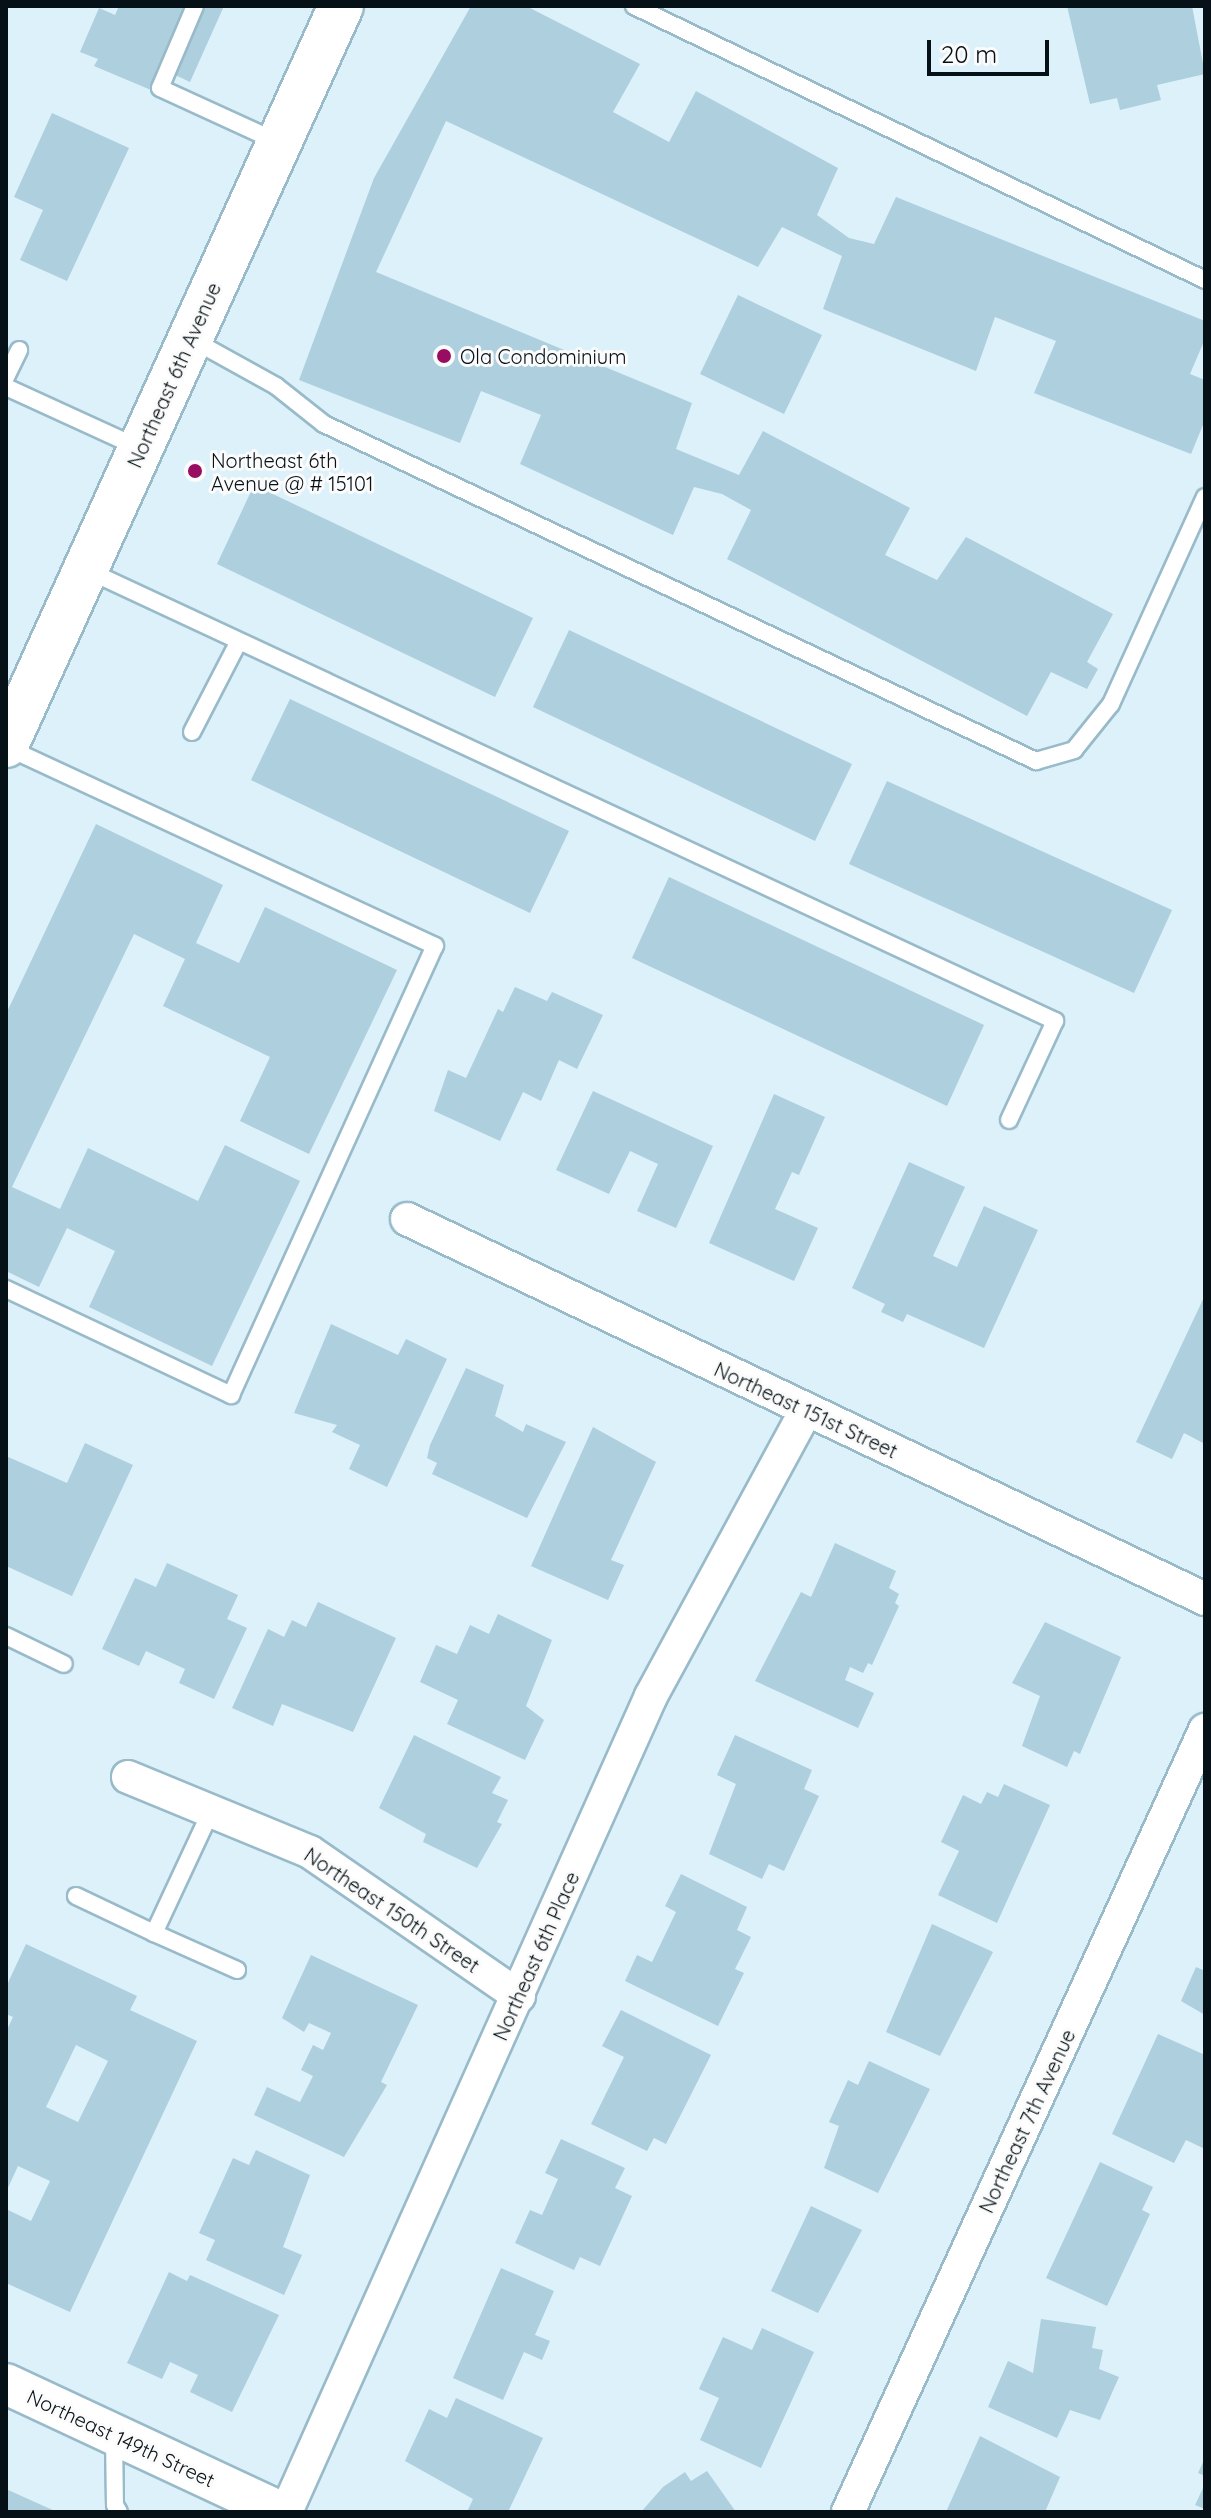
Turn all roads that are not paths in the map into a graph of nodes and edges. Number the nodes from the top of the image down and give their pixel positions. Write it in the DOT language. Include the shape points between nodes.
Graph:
graph roads {
  1 [pos="195,6"];
  2 [pos="341,6"];
  3 [pos="634,6"];
  4 [pos="280,143"];
  5 [pos="1205,280"];
  6 [pos="190,339"];
  7 [pos="19,350"];
  8 [pos="6,377"];
  9 [pos="6,387"];
  10 [pos="140,449"];
  11 [pos="1205,497"];
  12 [pos="86,569"];
  13 [pos="239,641"];
  14 [pos="9,732"];
  15 [pos="192,732"];
  16 [pos="1009,1120"];
  17 [pos="407,1219"];
  18 [pos="6,1289"];
  19 [pos="806,1410"];
  20 [pos="1205,1599"];
  21 [pos="6,1636"];
  22 [pos="64,1664"];
  23 [pos="1205,1730"];
  24 [pos="128,1777"];
  25 [pos="211,1811"];
  26 [pos="76,1896"];
  27 [pos="154,1933"];
  28 [pos="237,1970"];
  29 [pos="519,1996"];
  30 [pos="6,2384"];
  31 [pos="114,2434"];
  32 [pos="119,2512"];
  33 [pos="283,2512"];
  34 [pos="848,2512"];
  1 -- 4 [label="lane" via="160,88"];
  2 -- 4 [label="main road, Northeast 6th Avenue"];
  3 -- 5 [label="lane"];
  4 -- 6 [label="main road, Northeast 6th Avenue"];
  6 -- 10 [label="main road, Northeast 6th Avenue"];
  6 -- 11 [label="lane" via="276,386 324,424 1036,761 1074,750 1111,704"];
  7 -- 8 [label="lane"];
  9 -- 10 [label="lane"];
  10 -- 12 [label="main road, Northeast 6th Avenue"];
  12 -- 13 [label="lane"];
  12 -- 14 [label="main road, Northeast 6th Avenue"];
  13 -- 15 [label="lane"];
  13 -- 16 [label="lane" via="1055,1021"];
  14 -- 18 [label="lane" via="435,946 231,1395"];
  17 -- 19 [label="street, Northeast 151st Street"];
  19 -- 20 [label="street, Northeast 151st Street"];
  19 -- 29 [label="street, Northeast 6th Place" via="651,1696"];
  21 -- 22 [label="lane"];
  23 -- 34 [label="street, Northeast 7th Avenue"];
  24 -- 25 [label="street, Northeast 150th Street"];
  25 -- 27 [label="lane"];
  25 -- 29 [label="street, Northeast 150th Street" via="310,1852"];
  26 -- 27 [label="lane"];
  27 -- 28 [label="lane"];
  29 -- 33 [label="street, Northeast 6th Place"];
  30 -- 31 [label="street, Northeast 149th Street"];
  31 -- 32 [label="lane"];
  31 -- 33 [label="street, Northeast 149th Street"];
}
